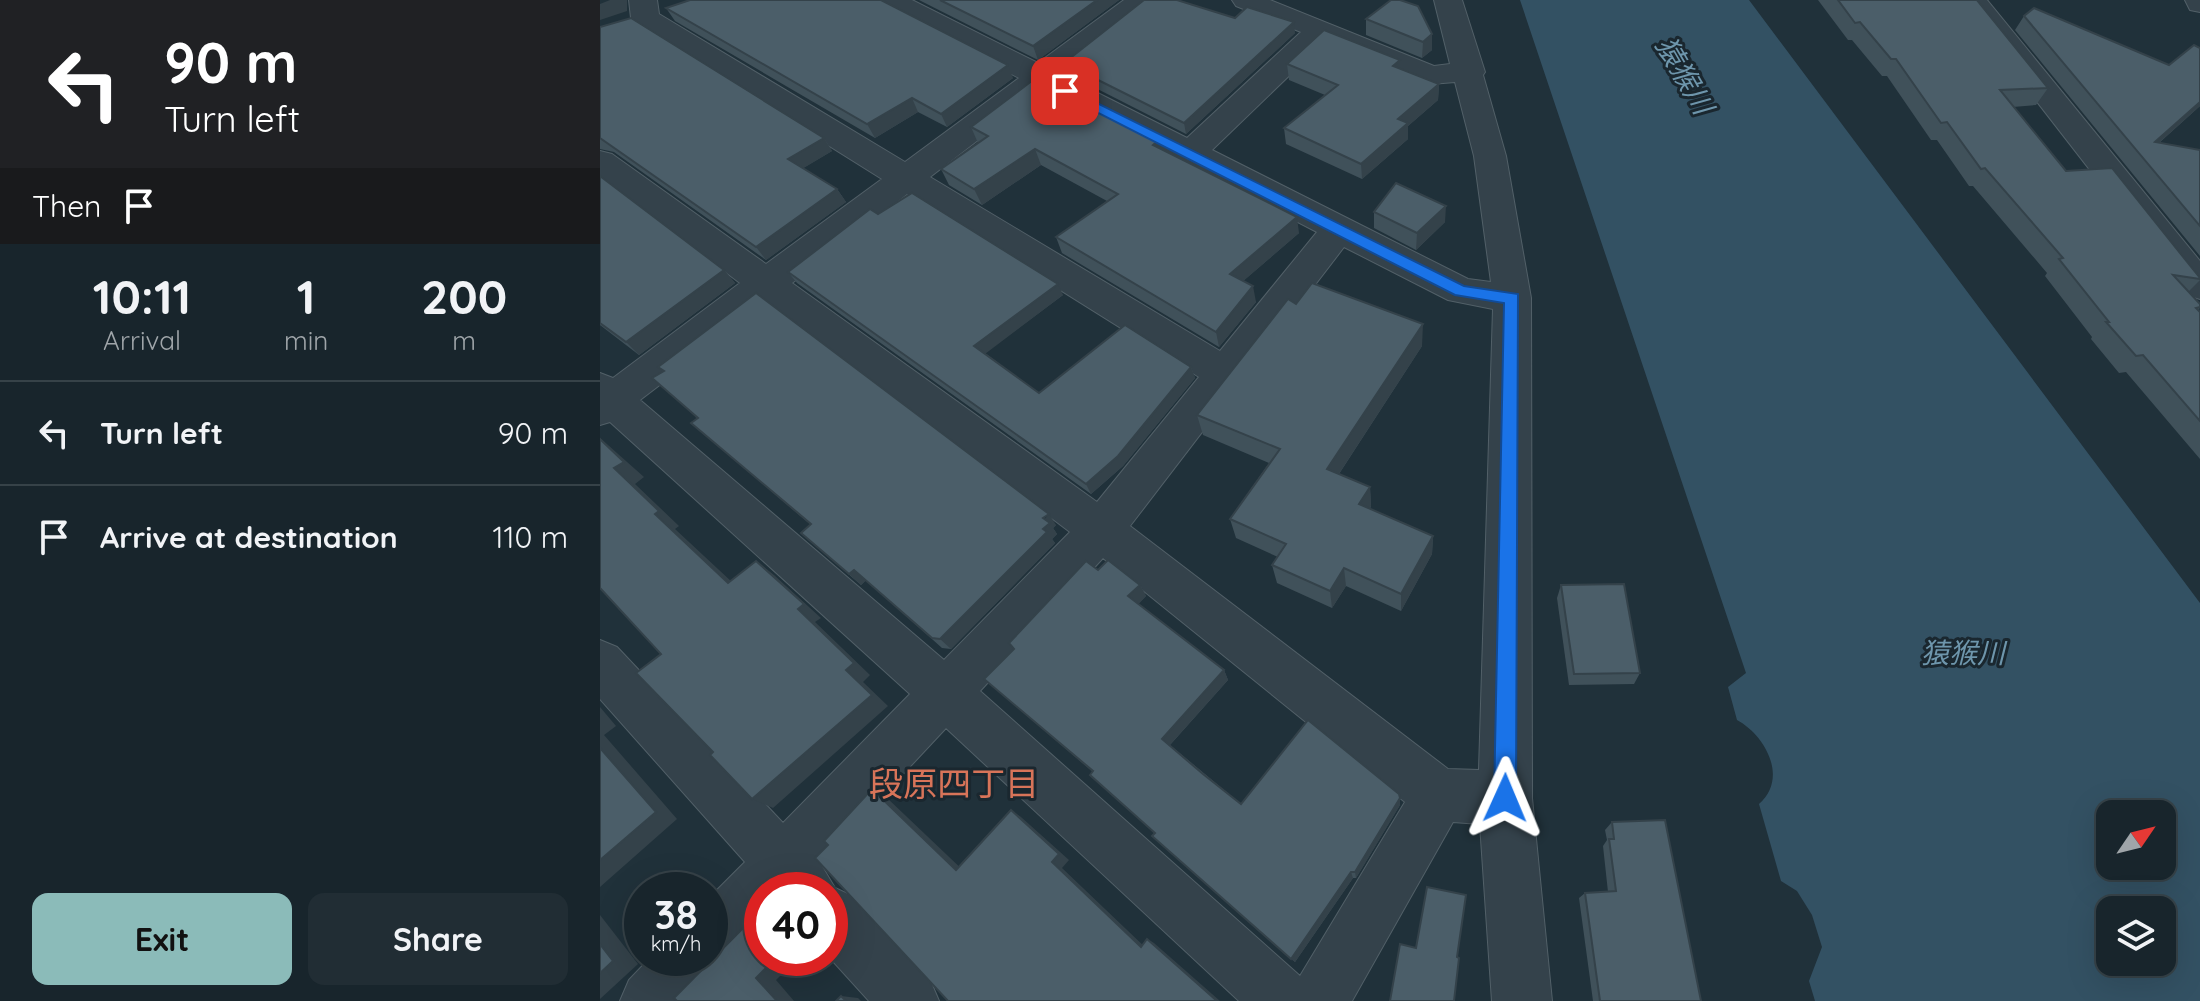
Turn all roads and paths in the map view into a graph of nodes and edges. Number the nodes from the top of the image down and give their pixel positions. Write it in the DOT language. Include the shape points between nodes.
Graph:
graph roads {
  1 [pos="890,0"];
  2 [pos="1246,0"];
  3 [pos="1448,0"];
  4 [pos="1972,0"];
  5 [pos="1136,1"];
  6 [pos="644,14"];
  7 [pos="1320,30"];
  8 [pos="1470,72"];
  9 [pos="1040,79"];
  10 [pos="1189,154"];
  11 [pos="600,161"];
  12 [pos="905,180"];
  13 [pos="1338,230"];
  14 [pos="766,284"];
  15 [pos="2200,286"];
  16 [pos="1512,298"];
  17 [pos="1224,373"];
  18 [pos="604,399"];
  19 [pos="1101,530"];
  20 [pos="600,663"];
  21 [pos="945,693"];
  22 [pos="1439,795"];
  23 [pos="1505,798"];
  24 [pos="790,872"];
  25 [pos="799,872"];
  26 [pos="848,935"];
  27 [pos="674,976"];
  28 [pos="650,1001"];
  29 [pos="909,1001"];
  30 [pos="1283,1001"];
  31 [pos="1319,1001"];
  32 [pos="1522,1001"];
  1 -- 9 [label="street"];
  2 -- 7 [label="street"];
  3 -- 8 [label="street"];
  4 -- 15 [label="street"];
  5 -- 9 [label="street"];
  6 -- 12 [label="street"];
  7 -- 8 [label="street" via="1431,75"];
  7 -- 10 [label="street"];
  8 -- 16 [label="street" via="1490,156"];
  9 -- 10 [label="street"];
  9 -- 12 [label="street"];
  10 -- 13 [label="street"];
  11 -- 14 [label="street"];
  12 -- 14 [label="street"];
  12 -- 17 [label="street"];
  13 -- 16 [label="street" via="1461,291"];
  13 -- 17 [label="street"];
  14 -- 18 [label="street"];
  14 -- 19 [label="street"];
  16 -- 23 [label="street"];
  17 -- 19 [label="street"];
  18 -- 21 [label="street"];
  19 -- 21 [label="street"];
  19 -- 22 [label="street"];
  20 -- 24 [label="street"];
  21 -- 25 [label="street"];
  21 -- 30 [label="street"];
  22 -- 23 [label="street"];
  22 -- 31 [label="street"];
  23 -- 32 [label="street"];
  26 -- 29 [label="street"];
  27 -- 28 [label="street"];
}
